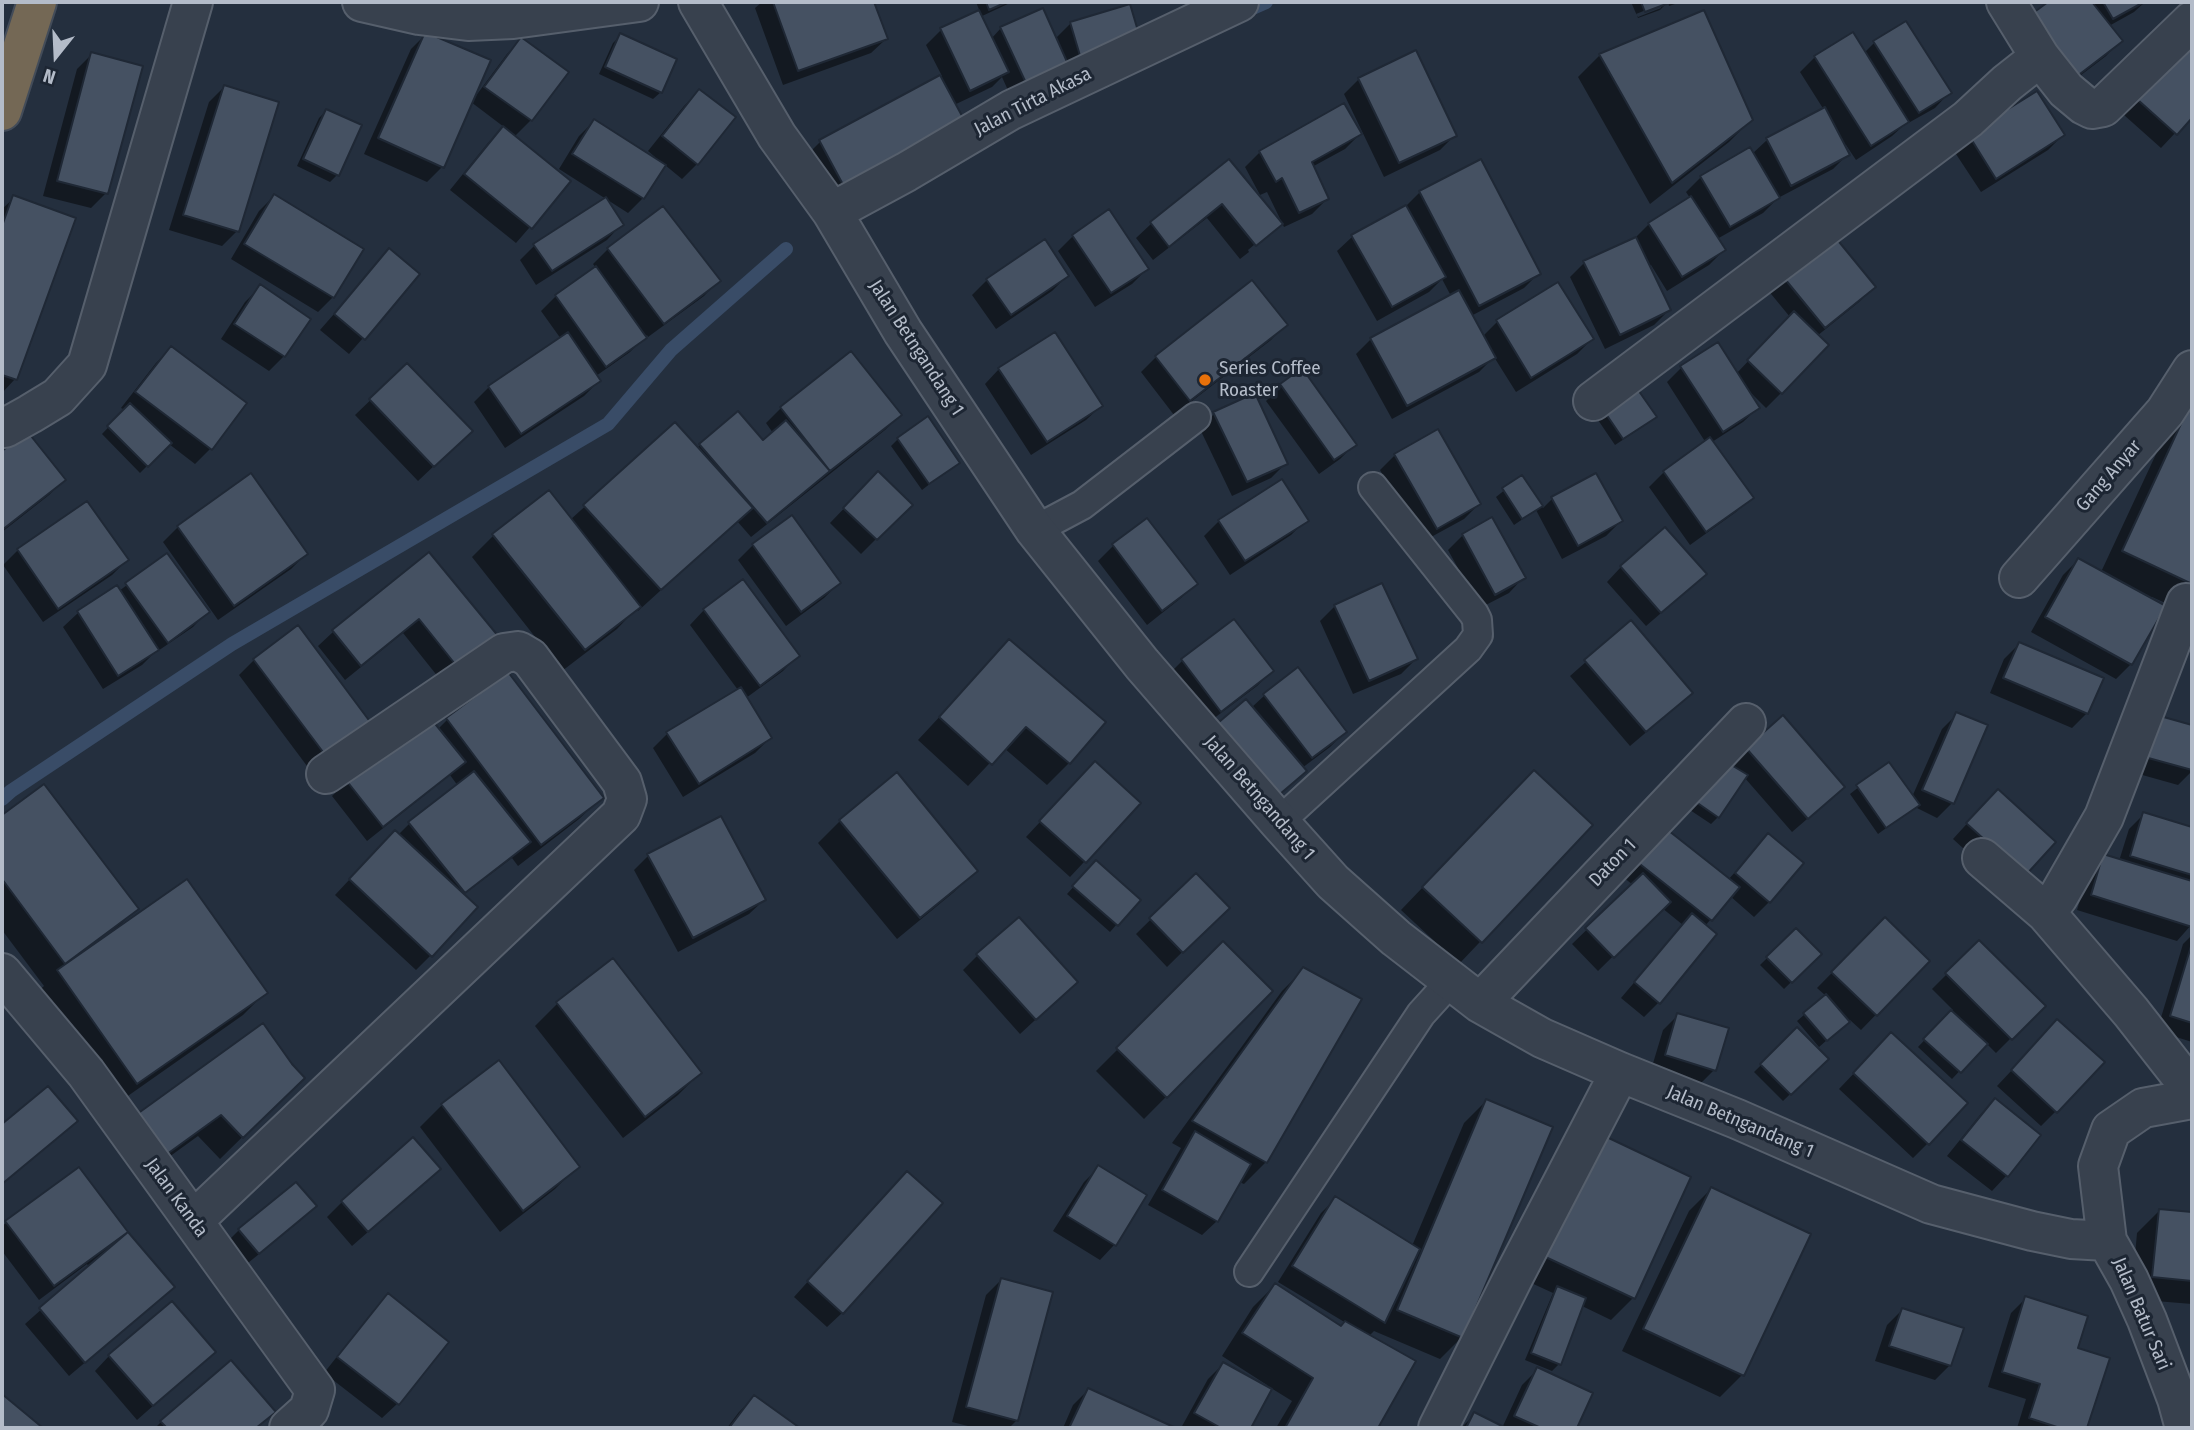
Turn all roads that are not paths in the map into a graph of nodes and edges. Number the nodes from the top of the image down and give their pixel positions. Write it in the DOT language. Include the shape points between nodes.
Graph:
graph roads {
  1 [pos="193,2"];
  2 [pos="362,2"];
  3 [pos="639,2"];
  4 [pos="698,2"];
  5 [pos="1239,2"];
  6 [pos="2006,2"];
  7 [pos="2192,21"];
  8 [pos="22,22"];
  9 [pos="2040,57"];
  10 [pos="2,111"];
  11 [pos="832,212"];
  12 [pos="2192,370"];
  13 [pos="1593,401"];
  14 [pos="1196,417"];
  15 [pos="2,428"];
  16 [pos="1373,487"];
  17 [pos="1035,530"];
  18 [pos="2019,578"];
  19 [pos="2186,603"];
  20 [pos="1746,723"];
  21 [pos="326,774"];
  22 [pos="1279,822"];
  23 [pos="1982,858"];
  24 [pos="2046,913"];
  25 [pos="2,973"];
  26 [pos="1465,993"];
  27 [pos="1620,1072"];
  28 [pos="2192,1090"];
  29 [pos="2192,1099"];
  30 [pos="193,1221"];
  31 [pos="2107,1241"];
  32 [pos="1249,1272"];
  33 [pos="2185,1409"];
  34 [pos="289,1428"];
  35 [pos="1438,1428"];
  1 -- 15 [label="street" via="87,365 58,397"];
  2 -- 3 [label="street" via="468,22"];
  4 -- 11 [label="street, Jalan Betngandang 1" via="777,136"];
  5 -- 11 [label="street, Jalan Tirta Akasa" via="1011,110"];
  6 -- 9 [label="street"];
  7 -- 9 [label="street" via="2099,108 2092,109 2075,98"];
  8 -- 10 [label="highway"];
  9 -- 13 [label="street" via="1968,119"];
  11 -- 17 [label="street, Jalan Betngandang 1" via="903,332"];
  12 -- 18 [label="street, Gang Anyar" via="2165,412"];
  14 -- 17 [label="lane" via="1082,505"];
  16 -- 22 [label="lane" via="1474,614 1478,635"];
  17 -- 22 [label="street, Jalan Betngandang 1" via="1142,664"];
  19 -- 24 [label="street" via="2104,817"];
  20 -- 26 [label="street, Daton 1"];
  21 -- 30 [label="street" via="504,653 518,651 530,658 622,782 627,799 621,815"];
  22 -- 26 [label="street, Jalan Betngandang 1" via="1333,882"];
  23 -- 24 [label="street"];
  24 -- 28 [label="street"];
  25 -- 30 [label="street, Jalan Kanda" via="86,1073"];
  26 -- 27 [label="street, Jalan Betngandang 1" via="1542,1038"];
  26 -- 32 [label="lane" via="1422,1014"];
  27 -- 31 [label="street, Jalan Betngandang 1" via="1931,1204 2032,1231"];
  27 -- 35 [label="street"];
  29 -- 31 [label="street" via="2143,1108 2111,1129 2098,1166"];
  30 -- 34 [label="street, Jalan Kanda" via="315,1390 309,1410"];
  31 -- 33 [label="street, Jalan Batur Sari" via="2129,1280"];
}
